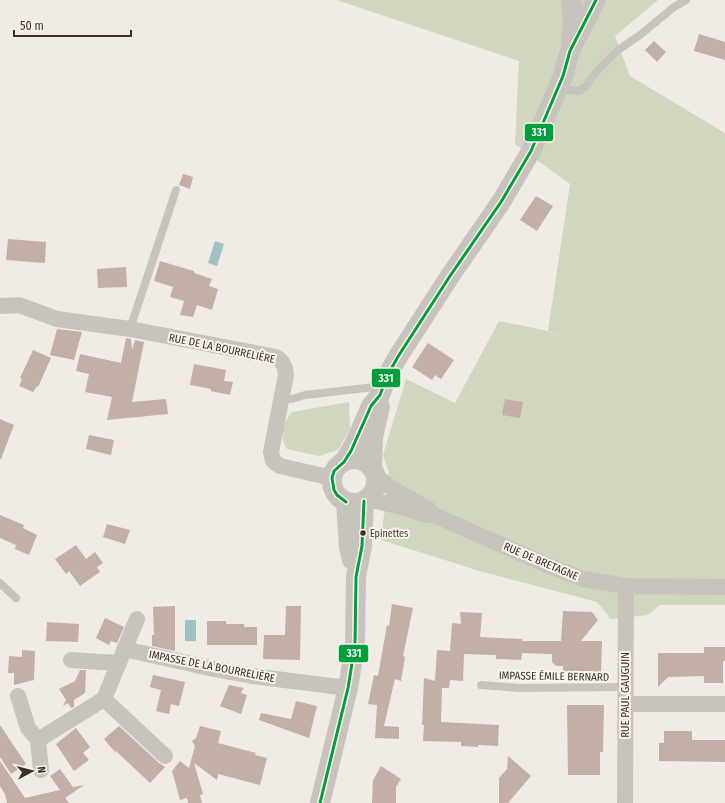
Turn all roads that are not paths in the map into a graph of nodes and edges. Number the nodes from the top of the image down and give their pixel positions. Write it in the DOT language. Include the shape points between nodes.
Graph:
graph roads {
  1 [pos="571,0"];
  2 [pos="596,0"];
  3 [pos="686,0"];
  4 [pos="570,51"];
  5 [pos="559,84"];
  6 [pos="176,190"];
  7 [pos="0,306"];
  8 [pos="130,330"];
  9 [pos="382,390"];
  10 [pos="282,398"];
  11 [pos="344,462"];
  12 [pos="374,472"];
  13 [pos="332,478"];
  14 [pos="359,500"];
  15 [pos="434,515"];
  16 [pos="0,583"];
  17 [pos="626,586"];
  18 [pos="725,587"];
  19 [pos="16,598"];
  20 [pos="137,619"];
  21 [pos="121,656"];
  22 [pos="71,660"];
  23 [pos="481,685"];
  24 [pos="626,687"];
  25 [pos="348,688"];
  26 [pos="18,696"];
  27 [pos="104,699"];
  28 [pos="626,704"];
  29 [pos="725,704"];
  30 [pos="38,740"];
  31 [pos="165,756"];
  32 [pos="41,770"];
  33 [pos="320,803"];
  34 [pos="625,803"];
  1 -- 4 [label="street" via="573,21"];
  2 -- 4 [label="street"];
  3 -- 5 [label="lane" via="618,50 579,91 569,90"];
  4 -- 5 [label="street"];
  5 -- 9 [label="street" via="528,157 414,332 390,371"];
  6 -- 8 [label="lane"];
  7 -- 8 [label="street, RUE DE LA BOURRELIÈRE" via="19,305 57,319"];
  8 -- 10 [label="street, RUE DE LA BOURRELIÈRE" via="276,357 285,366"];
  9 -- 10 [label="lane"];
  9 -- 11 [label="street" via="371,406"];
  9 -- 12 [label="street" via="373,437"];
  10 -- 13 [label="street, RUE DE LA BOURRELIÈRE" via="271,452 273,461 280,466"];
  11 -- 12 [label="street" via="359,460 368,464"];
  11 -- 13 [label="street" via="334,471"];
  12 -- 14 [label="street" via="375,488 372,494"];
  12 -- 15 [label="street, RUE DE BRETAGNE" via="391,488 427,508"];
  13 -- 14 [label="street" via="336,495"];
  14 -- 15 [label="street, RUE DE BRETAGNE" via="398,506 425,516"];
  14 -- 25 [label="street" via="349,547 356,577 355,645"];
  15 -- 17 [label="street, RUE DE BRETAGNE" via="567,573 589,580"];
  16 -- 19 [label="lane"];
  17 -- 18 [label="street, RUE DE BRETAGNE"];
  17 -- 24 [label="street, RUE PAUL GAUGUIN"];
  20 -- 21 [label="street"];
  21 -- 22 [label="street, IMPASSE DE LA BOURRELIÈRE"];
  21 -- 25 [label="street, IMPASSE DE LA BOURRELIÈRE"];
  21 -- 27 [label="street"];
  23 -- 24 [label="lane, IMPASSE ÉMILE BERNARD" via="519,688"];
  24 -- 28 [label="street, RUE PAUL GAUGUIN"];
  25 -- 33 [label="street"];
  26 -- 30 [label="street" via="28,728"];
  27 -- 30 [label="street"];
  27 -- 31 [label="street"];
  28 -- 29 [label="street"];
  28 -- 34 [label="street, RUE PAUL GAUGUIN"];
  30 -- 32 [label="street"];
}
